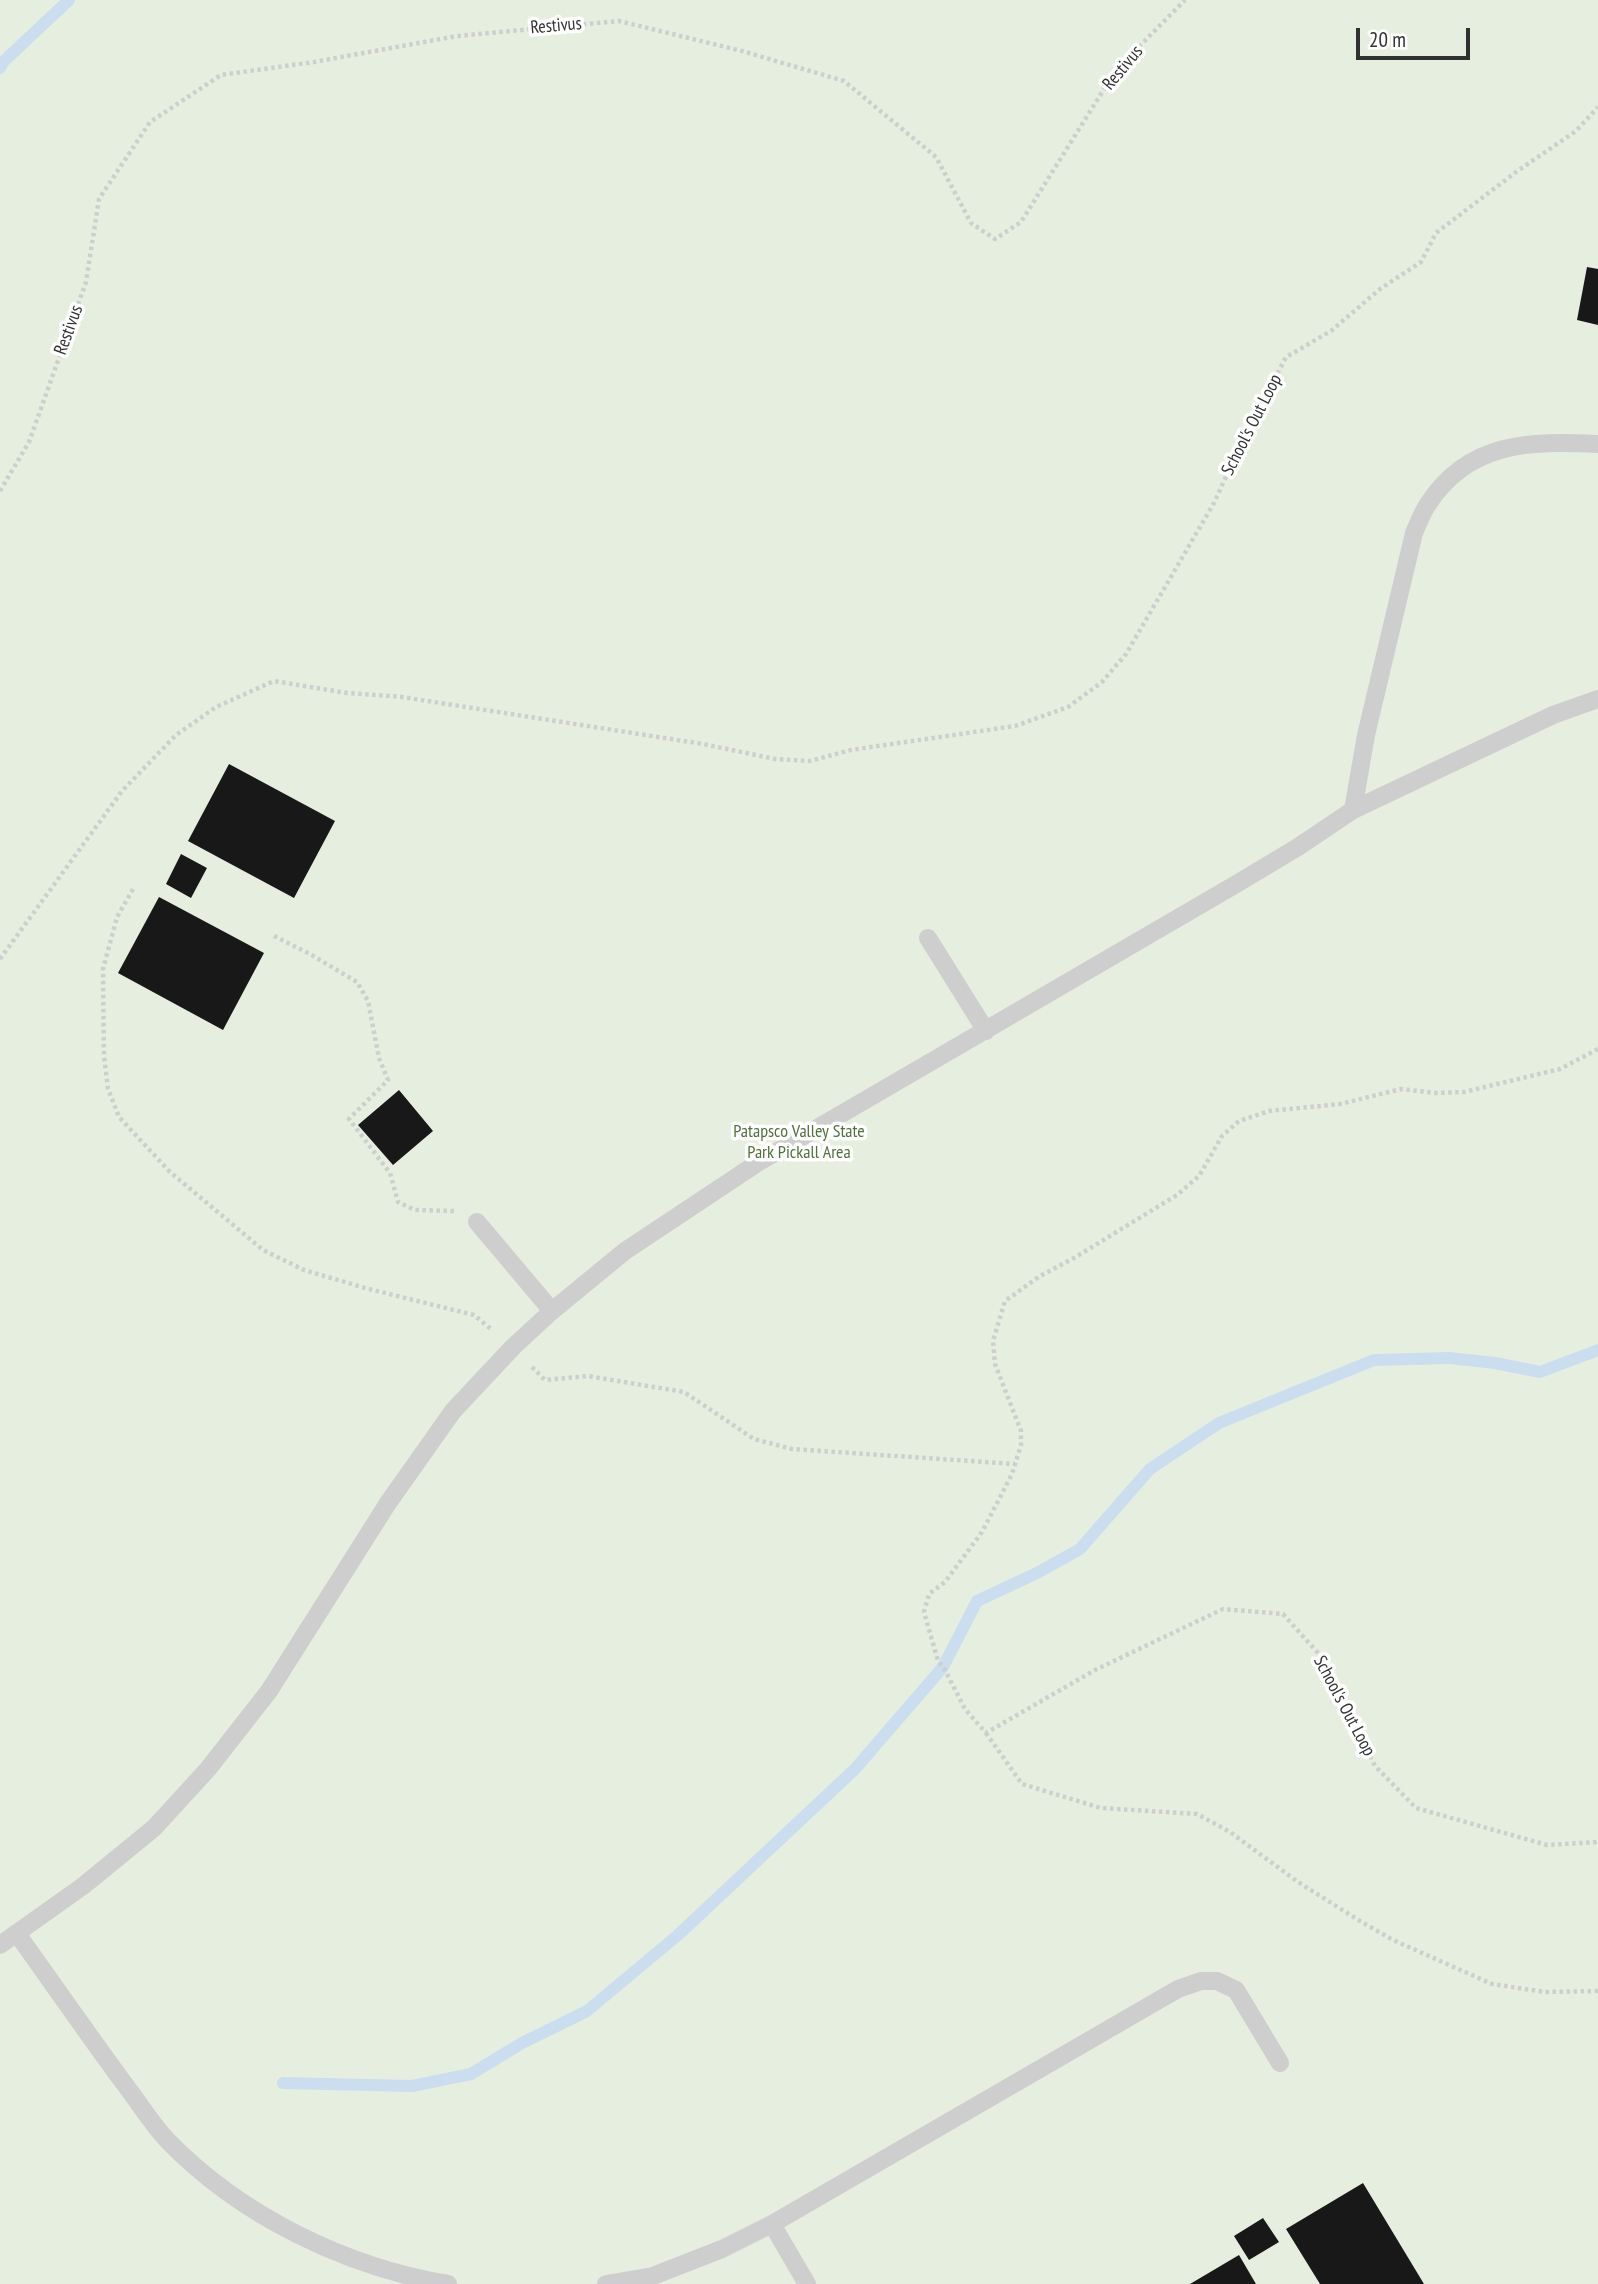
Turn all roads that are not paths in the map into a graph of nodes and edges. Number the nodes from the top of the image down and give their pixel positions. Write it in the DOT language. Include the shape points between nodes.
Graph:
graph roads {
  1 [pos="1598,444"];
  2 [pos="1598,699"];
  3 [pos="1353,810"];
  4 [pos="928,938"];
  5 [pos="986,1031"];
  6 [pos="477,1222"];
  7 [pos="552,1311"];
  8 [pos="18,1935"];
  9 [pos="0,1945"];
  10 [pos="1280,2063"];
  11 [pos="772,2224"];
  12 [pos="448,2284"];
  13 [pos="606,2284"];
  14 [pos="807,2284"];
  1 -- 3 [label="lane" via="1547,442 1505,448 1474,459 1448,479 1428,505 1414,534"];
  2 -- 3 [label="lane" via="1553,715"];
  3 -- 5 [label="lane"];
  4 -- 5 [label="lane"];
  5 -- 7 [label="lane" via="759,1162 625,1251"];
  6 -- 7 [label="lane"];
  7 -- 8 [label="lane" via="453,1411 388,1503 269,1692 208,1769 154,1828"];
  8 -- 9 [label="lane"];
  8 -- 12 [label="lane" via="166,2138 198,2170 314,2242 375,2267"];
  10 -- 11 [label="lane" via="1236,1990 1217,1981 1201,1981 1166,1996"];
  11 -- 13 [label="lane" via="653,2276"];
  11 -- 14 [label="lane"];
}
